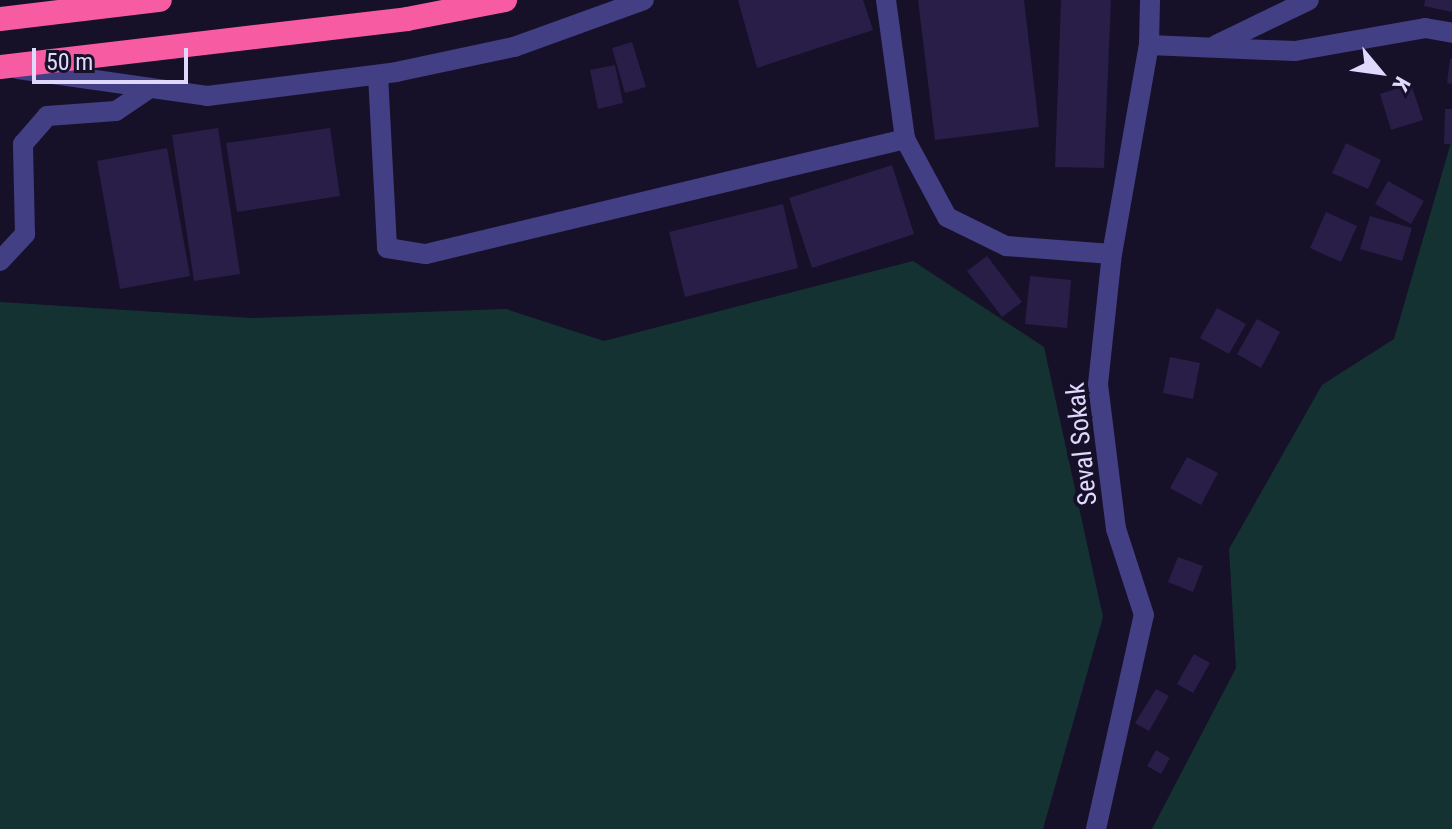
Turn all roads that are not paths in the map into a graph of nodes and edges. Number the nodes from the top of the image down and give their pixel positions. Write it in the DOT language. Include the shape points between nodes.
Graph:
graph roads {
  1 [pos="160,0"];
  2 [pos="505,0"];
  3 [pos="644,0"];
  4 [pos="886,0"];
  5 [pos="1150,0"];
  6 [pos="1309,0"];
  7 [pos="0,19"];
  8 [pos="1452,33"];
  9 [pos="1149,45"];
  10 [pos="1211,48"];
  11 [pos="0,67"];
  12 [pos="378,75"];
  13 [pos="147,90"];
  14 [pos="905,139"];
  15 [pos="1112,254"];
  16 [pos="0,261"];
  17 [pos="1096,829"];
  1 -- 7 [label="highway"];
  2 -- 11 [label="highway" via="407,19"];
  3 -- 12 [label="street" via="514,47"];
  4 -- 14 [label="street"];
  5 -- 9 [label="street, Seval Sokak"];
  6 -- 10 [label="street"];
  8 -- 10 [label="street" via="1425,28 1295,51"];
  9 -- 10 [label="street"];
  9 -- 15 [label="street, Seval Sokak"];
  11 -- 13 [label="street"];
  12 -- 13 [label="street" via="207,96"];
  12 -- 14 [label="street" via="387,248 426,254"];
  13 -- 16 [label="street" via="116,111 47,116 31,134 23,144 25,234"];
  14 -- 15 [label="street" via="947,217 1006,246"];
  15 -- 17 [label="street, Seval Sokak" via="1098,384 1116,529 1144,615"];
}
